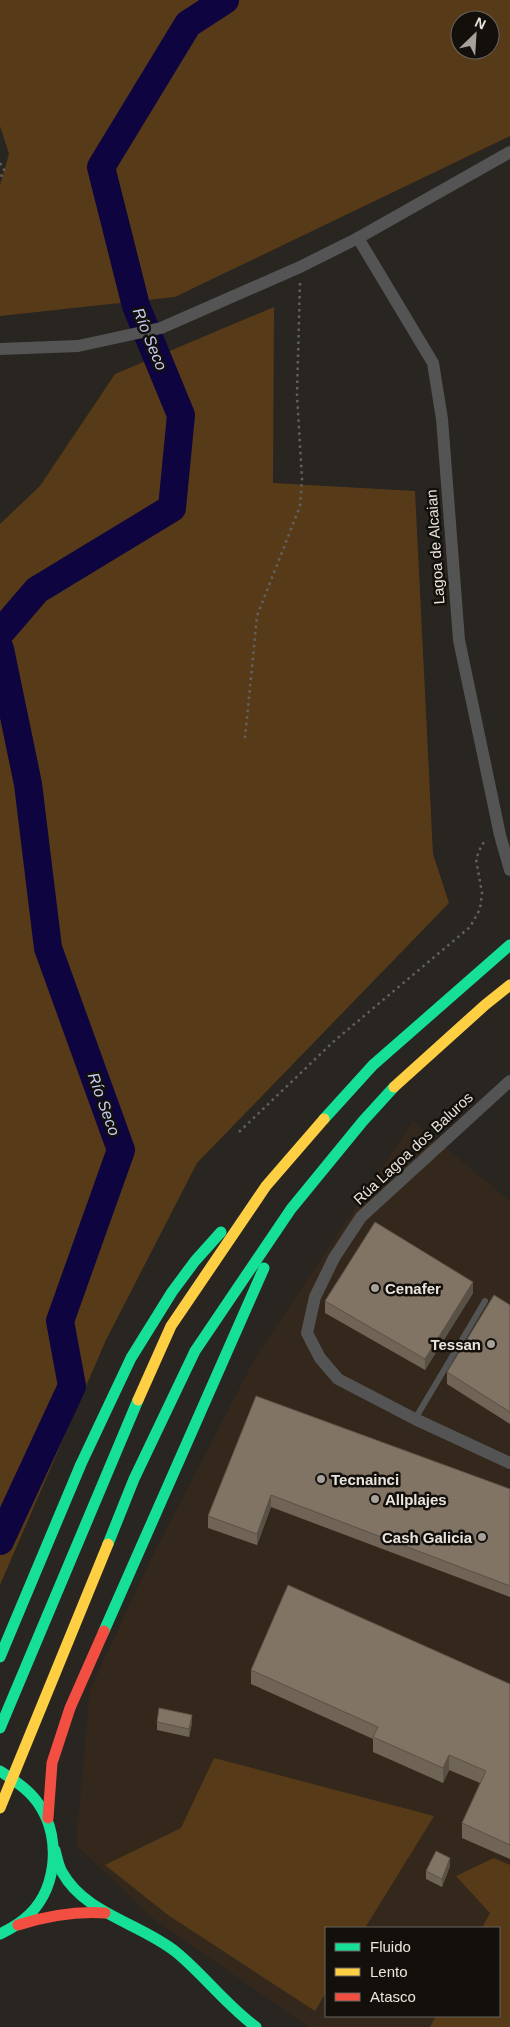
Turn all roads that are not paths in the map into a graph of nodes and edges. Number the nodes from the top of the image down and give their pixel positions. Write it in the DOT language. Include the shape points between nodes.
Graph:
graph roads {
  1 [pos="510,152"];
  2 [pos="358,238"];
  3 [pos="0,349"];
  4 [pos="510,870"];
  5 [pos="510,945"];
  6 [pos="510,985"];
  7 [pos="510,1081"];
  8 [pos="266,1186"];
  9 [pos="291,1209"];
  10 [pos="485,1301"];
  11 [pos="415,1419"];
  12 [pos="510,1463"];
  13 [pos="0,1657"];
  14 [pos="0,1728"];
  15 [pos="0,1770"];
  16 [pos="0,1808"];
  17 [pos="48,1818"];
  18 [pos="55,1850"];
  19 [pos="106,1913"];
  20 [pos="18,1925"];
  21 [pos="3,1933"];
  22 [pos="0,1947"];
  23 [pos="256,2027"];
  1 -- 2 [label="street"];
  2 -- 3 [label="street" via="162,328 78,346"];
  2 -- 4 [label="street, Lagoa de Alcaian" via="433,363 442,419 459,640"];
  5 -- 8 [label="main road" via="373,1065"];
  6 -- 9 [label="main road" via="401,1080"];
  7 -- 11 [label="street, Rúa Lagoa dos Baluros" via="361,1217 334,1258 316,1297 307,1332 320,1358 338,1379"];
  8 -- 13 [label="main road" via="196,1258 122,1374 93,1434"];
  8 -- 14 [label="main road" via="171,1326"];
  9 -- 16 [label="main road" via="195,1351 134,1479"];
  9 -- 17 [label="main road" via="70,1708 52,1762"];
  10 -- 11 [label="lane"];
  11 -- 12 [label="street, Rúa Lagoa dos Baluros"];
  15 -- 17 [label="main road" via="32,1792"];
  17 -- 18 [label="main road"];
  18 -- 19 [label="main road" via="62,1872 81,1896"];
  18 -- 20 [label="main road" via="53,1872 46,1892"];
  19 -- 20 [label="main road" via="85,1911 48,1916"];
  19 -- 23 [label="main road" via="164,1943 234,2011"];
  20 -- 21 [label="main road"];
  21 -- 22 [label="main road"];
}
